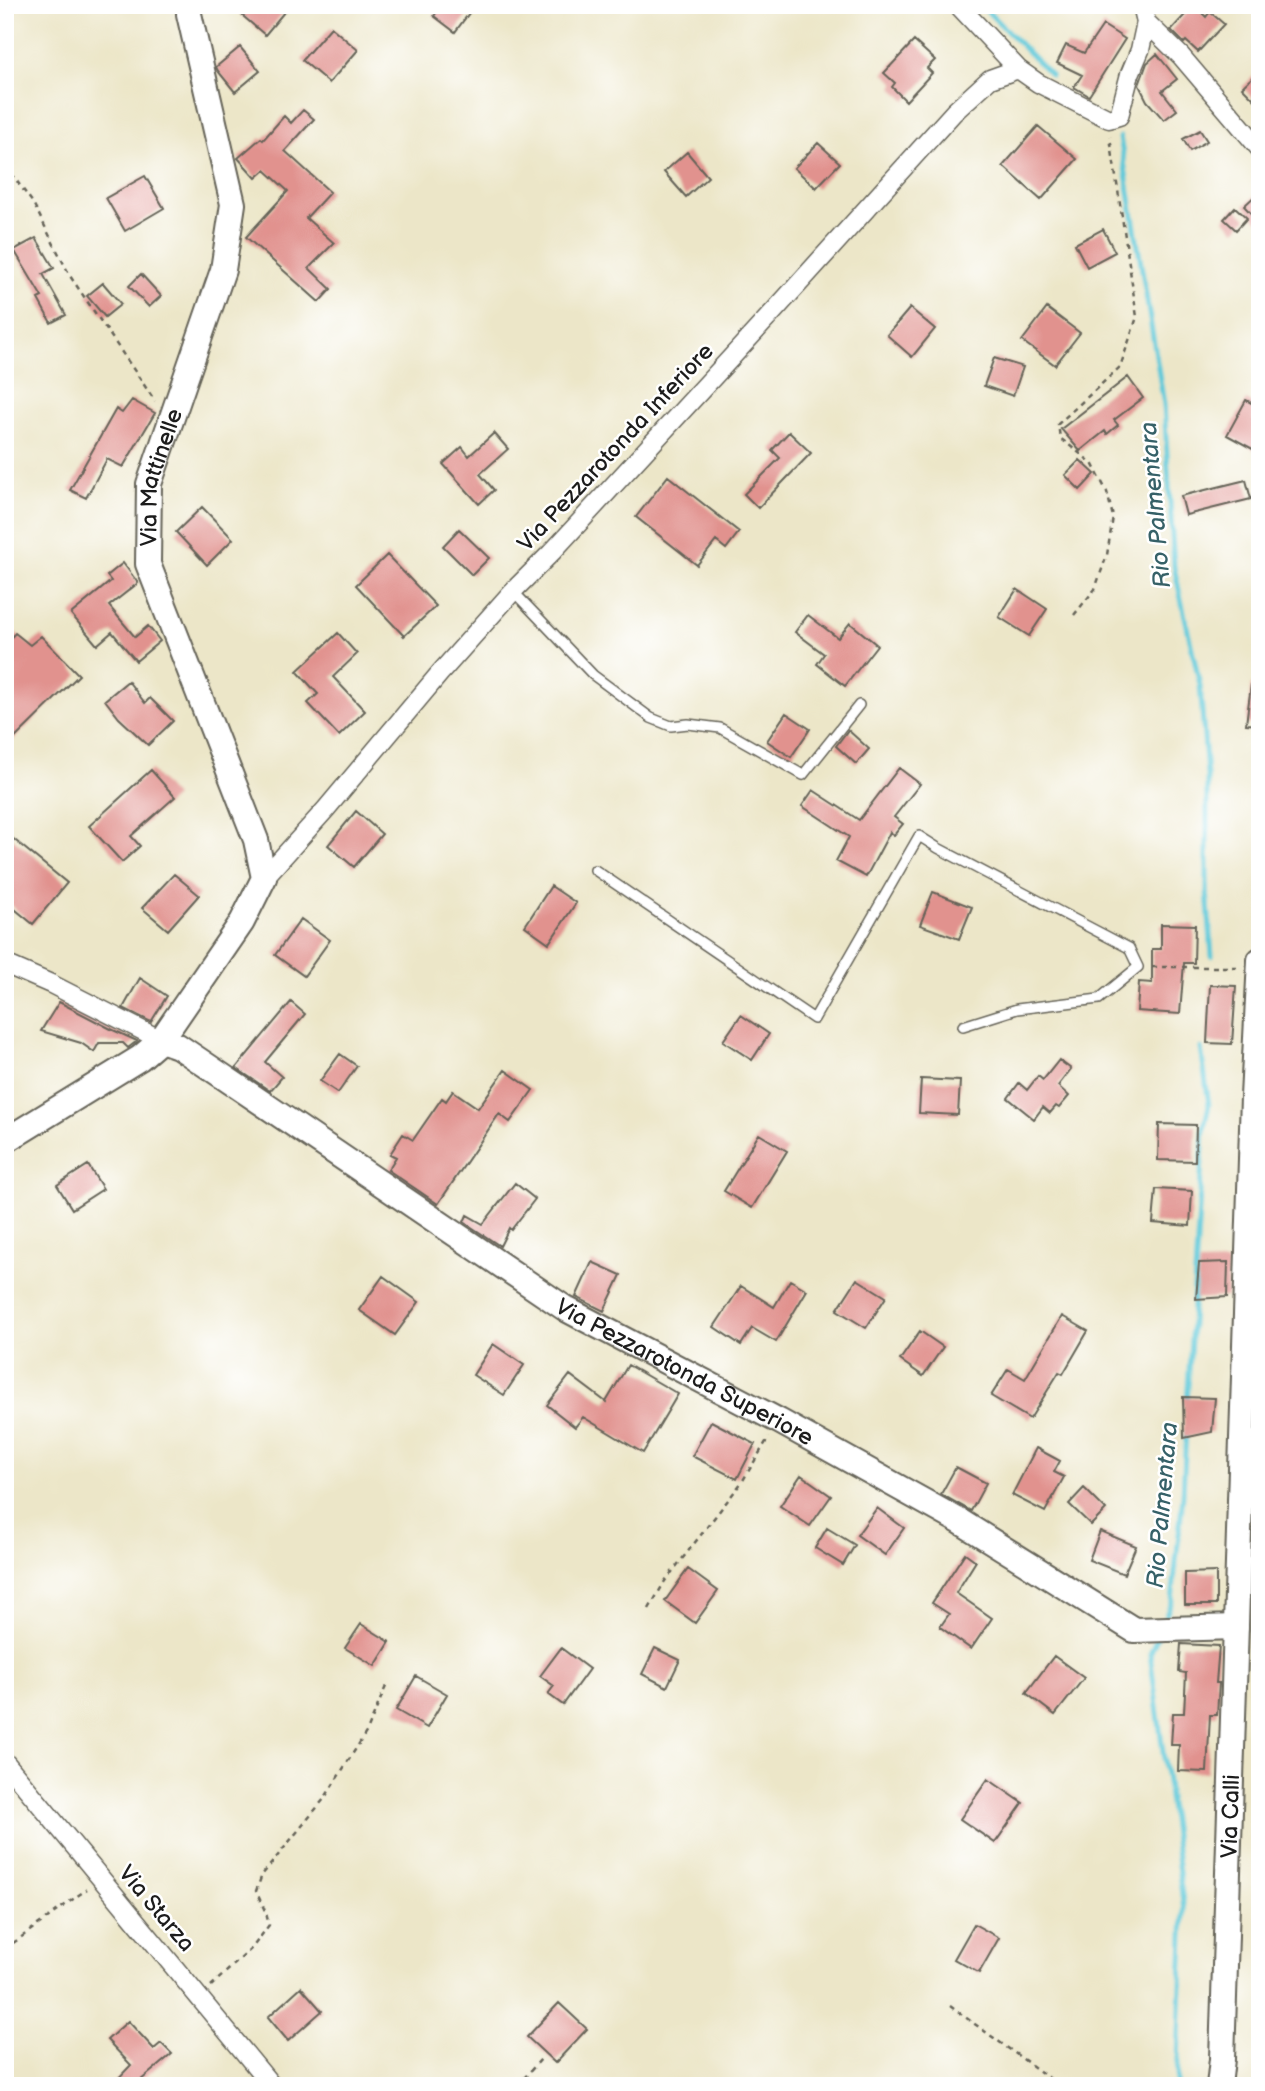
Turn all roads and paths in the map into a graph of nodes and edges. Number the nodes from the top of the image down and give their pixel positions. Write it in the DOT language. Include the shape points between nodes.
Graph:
graph roads {
  1 [pos="189,5"];
  2 [pos="958,5"];
  3 [pos="1144,14"];
  4 [pos="1018,69"];
  5 [pos="1109,119"];
  6 [pos="1260,149"];
  7 [pos="5,165"];
  8 [pos="171,419"];
  9 [pos="513,591"];
  10 [pos="1074,615"];
  11 [pos="859,705"];
  12 [pos="595,870"];
  13 [pos="264,878"];
  14 [pos="1260,960"];
  15 [pos="5,964"];
  16 [pos="1138,967"];
  17 [pos="1259,967"];
  18 [pos="963,1026"];
  19 [pos="161,1040"];
  20 [pos="5,1140"];
  21 [pos="779,1421"];
  22 [pos="649,1609"];
  23 [pos="1236,1627"];
  24 [pos="387,1684"];
  25 [pos="5,1762"];
  26 [pos="101,1878"];
  27 [pos="5,1949"];
  28 [pos="199,1997"];
  29 [pos="950,2006"];
  30 [pos="541,2059"];
  31 [pos="272,2086"];
  32 [pos="517,2086"];
  33 [pos="1060,2086"];
  34 [pos="1219,2086"];
  1 -- 8 [label="street, Via Mattinelle" via="233,204 223,270"];
  2 -- 4 [label="street"];
  3 -- 5 [label="street" via="1140,50 1119,116"];
  3 -- 6 [label="street"];
  4 -- 5 [label="street"];
  4 -- 9 [label="street, Via Pezzarotonda Inferiore" via="990,79 966,100"];
  5 -- 10 [label="path" via="1137,317 1120,367 1058,424 1060,438 1092,463 1113,517 1107,555 1094,589"];
  7 -- 8 [label="path" via="33,203 70,276 148,393"];
  8 -- 13 [label="street, Via Mattinelle" via="149,484 149,564 256,840"];
  9 -- 11 [label="lane" via="593,675 651,719 671,726 720,728 803,775"];
  9 -- 13 [label="street, Via Pezzarotonda Inferiore"];
  12 -- 16 [label="lane" via="814,1019 919,836 1129,947"];
  13 -- 19 [label="street" via="242,922"];
  14 -- 17 [label="street, Via Calli"];
  15 -- 19 [label="street"];
  16 -- 17 [label="path"];
  16 -- 18 [label="lane" via="1099,999 1017,1010"];
  17 -- 23 [label="street, Via Calli"];
  19 -- 20 [label="street" via="141,1058"];
  19 -- 21 [label="street, Via Pezzarotonda Superiore" via="178,1046 566,1309"];
  21 -- 22 [label="path" via="742,1482 665,1581"];
  21 -- 23 [label="street, Via Pezzarotonda Superiore" via="961,1522 1134,1630"];
  23 -- 34 [label="street, Via Calli"];
  24 -- 28 [label="path" via="367,1731 324,1799 262,1875 256,1891 269,1925 252,1948"];
  25 -- 26 [label="street, Via Starza"];
  26 -- 27 [label="path"];
  26 -- 28 [label="street, Via Starza"];
  28 -- 31 [label="street, Via Starza"];
  29 -- 33 [label="path"];
  30 -- 32 [label="path"];
}
